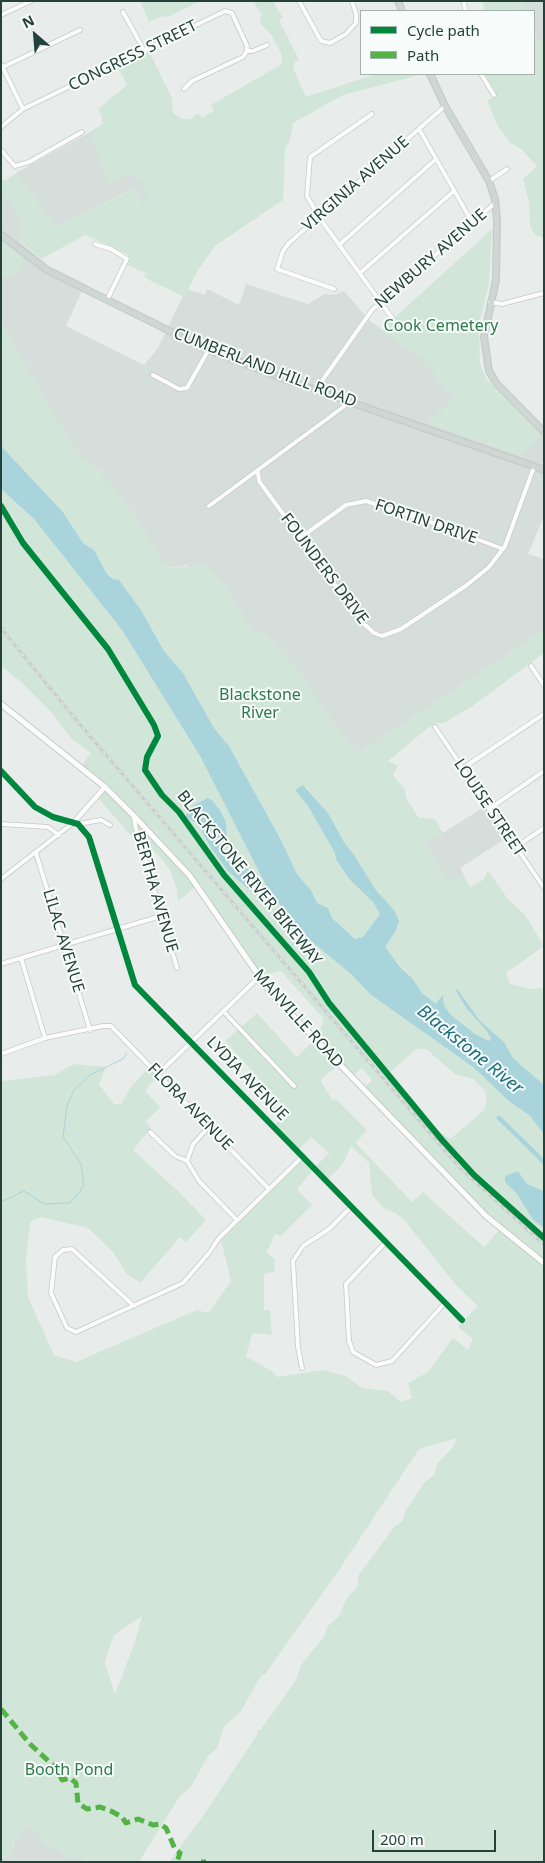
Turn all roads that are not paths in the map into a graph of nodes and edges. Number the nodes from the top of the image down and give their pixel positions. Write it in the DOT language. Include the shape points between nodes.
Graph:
graph roads {
  1 [pos="31,1"];
  2 [pos="300,1"];
  3 [pos="352,1"];
  4 [pos="123,12"];
  5 [pos="1,16"];
  6 [pos="80,30"];
  7 [pos="267,45"];
  8 [pos="145,52"];
  9 [pos="247,52"];
  10 [pos="2,66"];
  11 [pos="430,75"];
  12 [pos="482,75"];
  13 [pos="184,89"];
  14 [pos="494,95"];
  15 [pos="445,106"];
  16 [pos="23,109"];
  17 [pos="372,114"];
  18 [pos="1,128"];
  19 [pos="419,130"];
  20 [pos="82,132"];
  21 [pos="1,150"];
  22 [pos="436,159"];
  23 [pos="507,169"];
  24 [pos="489,180"];
  25 [pos="454,190"];
  26 [pos="495,203"];
  27 [pos="319,217"];
  28 [pos="472,222"];
  29 [pos="1,235"];
  30 [pos="95,244"];
  31 [pos="339,245"];
  32 [pos="360,273"];
  33 [pos="334,289"];
  34 [pos="544,293"];
  35 [pos="106,300"];
  36 [pos="381,302"];
  37 [pos="490,302"];
  38 [pos="392,318"];
  39 [pos="209,349"];
  40 [pos="153,376"];
  41 [pos="317,388"];
  42 [pos="350,402"];
  43 [pos="544,432"];
  44 [pos="534,466"];
  45 [pos="544,470"];
  46 [pos="258,472"];
  47 [pos="209,506"];
  48 [pos="300,538"];
  49 [pos="503,549"];
  50 [pos="531,666"];
  51 [pos="544,685"];
  52 [pos="1,704"];
  53 [pos="544,714"];
  54 [pos="435,727"];
  55 [pos="463,768"];
  56 [pos="1,771"];
  57 [pos="544,771"];
  58 [pos="105,788"];
  59 [pos="489,809"];
  60 [pos="134,816"];
  61 [pos="1,824"];
  62 [pos="75,824"];
  63 [pos="110,825"];
  64 [pos="544,828"];
  65 [pos="59,836"];
  66 [pos="516,847"];
  67 [pos="36,853"];
  68 [pos="1,879"];
  69 [pos="543,887"];
  70 [pos="162,916"];
  71 [pos="118,930"];
  72 [pos="65,945"];
  73 [pos="21,958"];
  74 [pos="1,964"];
  75 [pos="177,968"];
  76 [pos="258,978"];
  77 [pos="224,1012"];
  78 [pos="90,1030"];
  79 [pos="45,1038"];
  80 [pos="192,1043"];
  81 [pos="1,1054"];
  82 [pos="158,1074"];
  83 [pos="294,1086"];
  84 [pos="209,1127"];
  85 [pos="150,1132"];
  86 [pos="303,1156"];
  87 [pos="187,1161"];
  88 [pos="269,1189"];
  89 [pos="351,1207"];
  90 [pos="237,1220"];
  91 [pos="385,1243"];
  92 [pos="544,1263"];
  93 [pos="444,1304"];
  94 [pos="134,1306"];
  95 [pos="462,1320"];
  96 [pos="302,1368"];
  1 -- 5 [label="street"];
  2 -- 3 [label="street" via="321,41 330,43 346,34 356,23"];
  4 -- 8 [label="street"];
  6 -- 10 [label="street"];
  7 -- 9 [label="street"];
  8 -- 9 [label="street, CONGRESS STREET" via="225,11 232,13"];
  8 -- 16 [label="street, CONGRESS STREET"];
  9 -- 13 [label="street" via="243,57 192,81"];
  10 -- 16 [label="street"];
  11 -- 15 [label="main road"];
  12 -- 14 [label="street"];
  15 -- 19 [label="street, VIRGINIA AVENUE"];
  15 -- 24 [label="main road"];
  16 -- 18 [label="street, CONGRESS STREET"];
  17 -- 27 [label="street" via="310,157 307,196"];
  19 -- 22 [label="street"];
  19 -- 27 [label="street, VIRGINIA AVENUE"];
  20 -- 21 [label="street" via="30,162 15,166"];
  22 -- 25 [label="street"];
  22 -- 31 [label="street"];
  23 -- 24 [label="street"];
  24 -- 26 [label="main road"];
  25 -- 28 [label="street"];
  25 -- 32 [label="street"];
  26 -- 28 [label="street, NEWBURY AVENUE"];
  26 -- 37 [label="main road" via="498,259"];
  27 -- 31 [label="street"];
  27 -- 33 [label="street, VIRGINIA AVENUE" via="286,247 277,269"];
  28 -- 36 [label="street, NEWBURY AVENUE"];
  29 -- 35 [label="main road, CUMBERLAND HILL ROAD" via="47,270"];
  30 -- 35 [label="street" via="127,259"];
  31 -- 32 [label="street"];
  32 -- 36 [label="street"];
  34 -- 37 [label="street" via="502,304"];
  35 -- 39 [label="main road, CUMBERLAND HILL ROAD"];
  36 -- 38 [label="street"];
  36 -- 41 [label="street, NEWBURY AVENUE" via="360,325"];
  37 -- 43 [label="main road" via="484,337 489,371 496,383"];
  39 -- 40 [label="street" via="186,388 180,389"];
  39 -- 41 [label="main road, CUMBERLAND HILL ROAD"];
  41 -- 42 [label="main road, CUMBERLAND HILL ROAD"];
  42 -- 44 [label="main road, CUMBERLAND HILL ROAD"];
  42 -- 46 [label="street" via="260,466"];
  44 -- 45 [label="main road, CUMBERLAND HILL ROAD"];
  44 -- 49 [label="street, FOUNDERS DRIVE"];
  46 -- 47 [label="street"];
  46 -- 48 [label="street, FOUNDERS DRIVE" via="259,481"];
  48 -- 49 [label="street, FORTIN DRIVE" via="346,504 366,502"];
  48 -- 49 [label="street, FOUNDERS DRIVE" via="366,626 382,636 401,629 467,585 489,567"];
  50 -- 51 [label="street"];
  52 -- 58 [label="main road, MANVILLE ROAD"];
  53 -- 55 [label="street"];
  54 -- 55 [label="street, LOUISE STREET"];
  55 -- 59 [label="street, LOUISE STREET"];
  56 -- 62 [label="street" via="35,807"];
  57 -- 59 [label="street"];
  58 -- 60 [label="main road, MANVILLE ROAD"];
  58 -- 62 [label="street"];
  59 -- 66 [label="street, LOUISE STREET"];
  60 -- 70 [label="street, BERTHA AVENUE"];
  60 -- 76 [label="main road, MANVILLE ROAD" via="190,876"];
  61 -- 65 [label="street" via="48,827"];
  62 -- 63 [label="street" via="101,820"];
  62 -- 65 [label="street"];
  62 -- 71 [label="street, LYDIA AVENUE" via="89,837"];
  64 -- 66 [label="street"];
  65 -- 67 [label="street"];
  66 -- 69 [label="street, LOUISE STREET"];
  67 -- 68 [label="street"];
  67 -- 72 [label="street, LILAC AVENUE"];
  70 -- 71 [label="street"];
  70 -- 75 [label="street, BERTHA AVENUE"];
  71 -- 72 [label="street"];
  71 -- 80 [label="street, LYDIA AVENUE" via="135,985"];
  72 -- 73 [label="street"];
  72 -- 78 [label="street, LILAC AVENUE"];
  73 -- 74 [label="street"];
  73 -- 79 [label="street"];
  76 -- 77 [label="street"];
  76 -- 92 [label="main road, MANVILLE ROAD" via="486,1216"];
  77 -- 80 [label="street"];
  77 -- 83 [label="street"];
  78 -- 79 [label="street"];
  78 -- 82 [label="street, FLORA AVENUE" via="111,1026"];
  79 -- 81 [label="street"];
  80 -- 82 [label="street"];
  80 -- 86 [label="street, LYDIA AVENUE"];
  82 -- 84 [label="street, FLORA AVENUE"];
  84 -- 87 [label="street" via="193,1144"];
  84 -- 88 [label="street, FLORA AVENUE"];
  85 -- 87 [label="street" via="176,1156"];
  86 -- 88 [label="street"];
  86 -- 89 [label="street, LYDIA AVENUE"];
  87 -- 90 [label="street" via="199,1182"];
  88 -- 90 [label="street"];
  89 -- 91 [label="street, LYDIA AVENUE"];
  89 -- 96 [label="street" via="329,1229 303,1246 293,1261"];
  90 -- 94 [label="street" via="183,1283"];
  91 -- 93 [label="street, LYDIA AVENUE"];
  91 -- 93 [label="street" via="346,1284 349,1342 353,1352 376,1365 392,1362"];
  93 -- 95 [label="street, LYDIA AVENUE"];
  94 -- 94 [label="street" via="72,1249 63,1250 55,1258 51,1293 67,1328 76,1332"];
}
